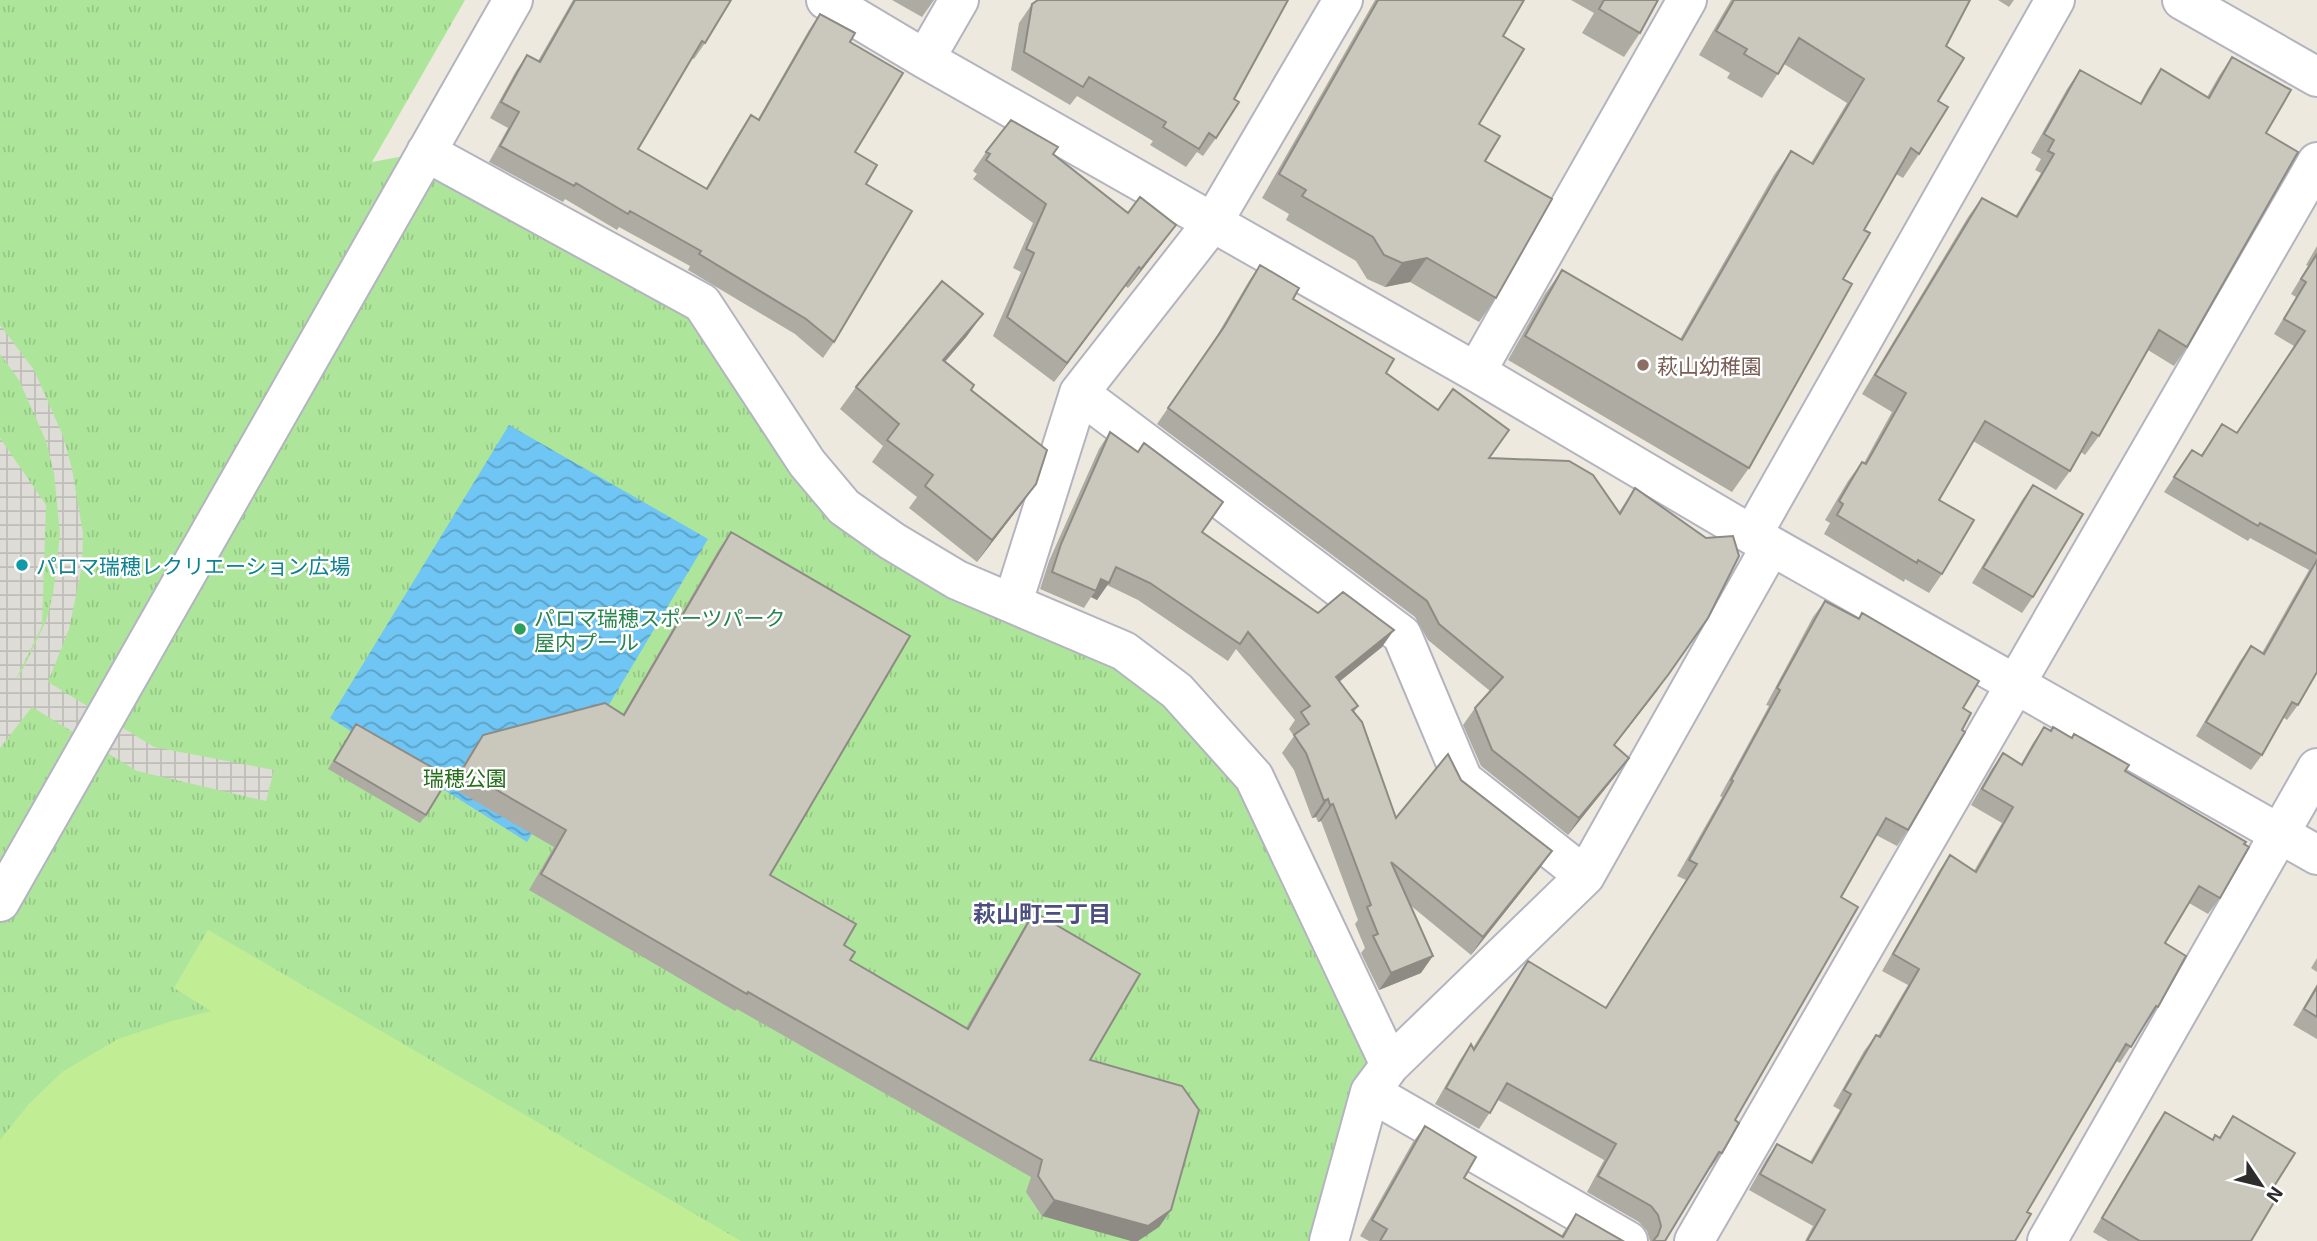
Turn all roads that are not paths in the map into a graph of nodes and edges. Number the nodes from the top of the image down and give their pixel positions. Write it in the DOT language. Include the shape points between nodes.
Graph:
graph roads {
  1 [pos="513,0"];
  2 [pos="826,0"];
  3 [pos="960,0"];
  4 [pos="1343,0"];
  5 [pos="1686,0"];
  6 [pos="2055,0"];
  7 [pos="2182,0"];
  8 [pos="925,59"];
  9 [pos="2317,77"];
  10 [pos="426,152"];
  11 [pos="2317,162"];
  12 [pos="1213,222"];
  13 [pos="1476,372"];
  14 [pos="1079,393"];
  15 [pos="1761,541"];
  16 [pos="1013,602"];
  17 [pos="2016,684"];
  18 [pos="2317,768"];
  19 [pos="2280,833"];
  20 [pos="2317,855"];
  21 [pos="1585,876"];
  22 [pos="0,902"];
  23 [pos="1380,1079"];
  24 [pos="1329,1241"];
  25 [pos="1628,1241"];
  26 [pos="1694,1241"];
  27 [pos="2047,1241"];
  1 -- 10 [label="street"];
  2 -- 8 [label="street"];
  3 -- 8 [label="street"];
  4 -- 12 [label="street"];
  5 -- 13 [label="street"];
  6 -- 15 [label="street"];
  7 -- 9 [label="street"];
  8 -- 12 [label="street"];
  10 -- 16 [label="street" via="702,303 807,463 844,507 957,580"];
  10 -- 22 [label="street"];
  11 -- 17 [label="street"];
  12 -- 13 [label="street"];
  12 -- 14 [label="street"];
  13 -- 15 [label="street"];
  14 -- 16 [label="street"];
  14 -- 21 [label="street" via="1402,635 1463,780"];
  15 -- 17 [label="street"];
  15 -- 21 [label="street"];
  16 -- 23 [label="street" via="1124,651 1177,691 1254,777"];
  17 -- 19 [label="street"];
  17 -- 26 [label="street"];
  18 -- 19 [label="street"];
  19 -- 20 [label="street"];
  19 -- 27 [label="street"];
  21 -- 23 [label="street"];
  23 -- 24 [label="street"];
  23 -- 25 [label="street"];
}
